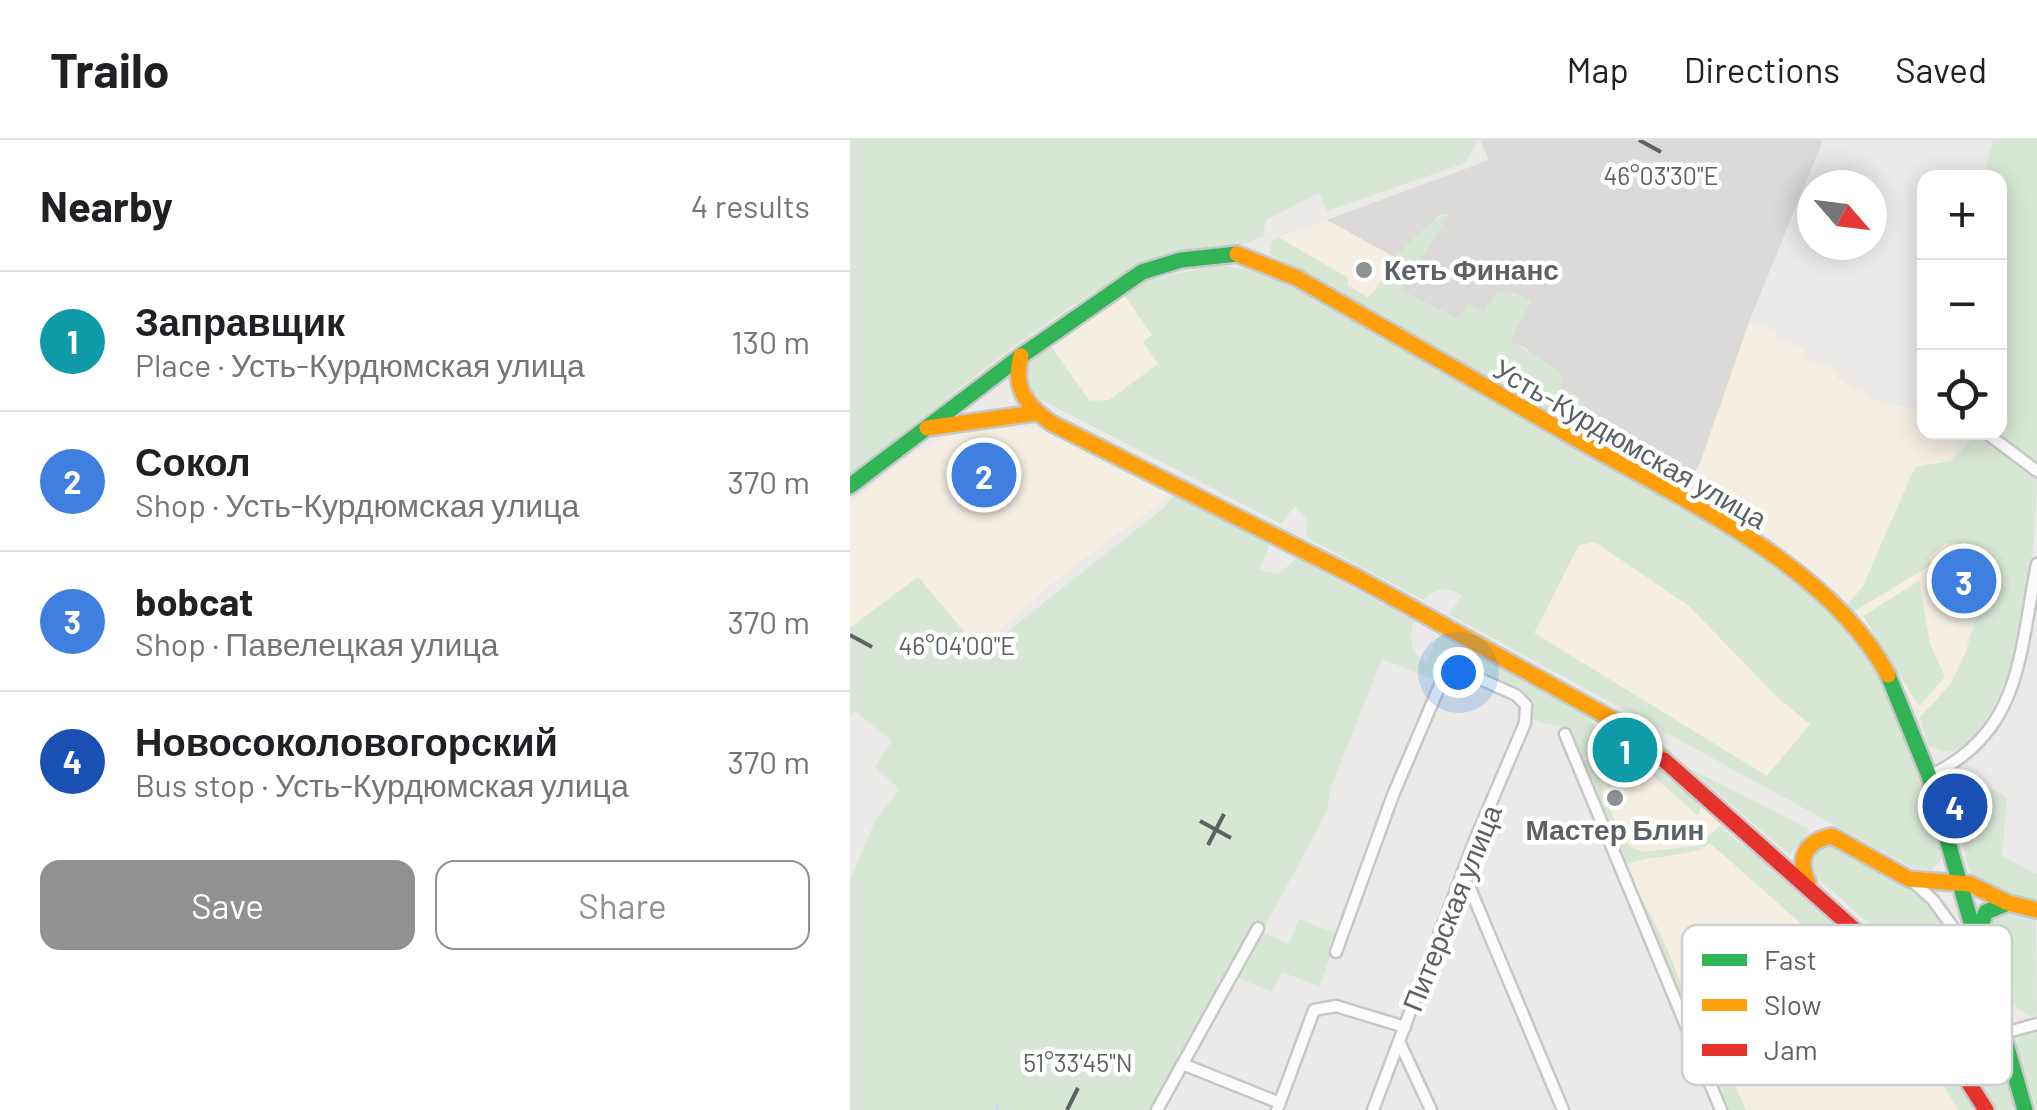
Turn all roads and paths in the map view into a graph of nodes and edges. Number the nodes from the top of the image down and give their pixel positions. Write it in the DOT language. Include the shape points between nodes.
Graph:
graph roads {
  1 [pos="1021,356"];
  2 [pos="1036,413"];
  3 [pos="922,429"];
  4 [pos="1996,440"];
  5 [pos="2037,471"];
  6 [pos="850,486"];
  7 [pos="2037,564"];
  8 [pos="1564,734"];
  9 [pos="1929,776"];
  10 [pos="1909,879"];
  11 [pos="1462,882"];
  12 [pos="1962,883"];
  13 [pos="1812,890"];
  14 [pos="2008,902"];
  15 [pos="2037,910"];
  16 [pos="1850,925"];
  17 [pos="1951,925"];
  18 [pos="1974,925"];
  19 [pos="1981,925"];
  20 [pos="1258,928"];
  21 [pos="1336,952"];
  22 [pos="1682,1018"];
  23 [pos="2037,1024"];
  24 [pos="1404,1027"];
  25 [pos="2012,1031"];
  26 [pos="1399,1041"];
  27 [pos="2012,1062"];
  28 [pos="1185,1065"];
  29 [pos="1710,1085"];
  30 [pos="1971,1085"];
  31 [pos="1278,1106"];
  32 [pos="1156,1110"];
  33 [pos="1372,1110"];
  34 [pos="1432,1110"];
  35 [pos="1564,1110"];
  36 [pos="1720,1110"];
  37 [pos="1986,1110"];
  38 [pos="2025,1110"];
  1 -- 2 [label="main road" via="1015,382"];
  1 -- 3 [label="main road, Усть-Курдюмская улица"];
  1 -- 9 [label="main road, Усть-Курдюмская улица" via="1142,272 1220,255 1258,258 1731,528 1808,582 1882,664"];
  2 -- 3 [label="main road"];
  2 -- 13 [label="main road" via="1621,724"];
  3 -- 6 [label="main road, Усть-Курдюмская улица"];
  4 -- 5 [label="street"];
  7 -- 9 [label="street" via="2011,692 1995,725 1969,756"];
  8 -- 22 [label="street"];
  9 -- 12 [label="main road, Усть-Курдюмская улица"];
  10 -- 12 [label="main road"];
  10 -- 13 [label="main road" via="1824,836 1800,860"];
  10 -- 17 [label="street"];
  11 -- 21 [label="street, Питерская улица" via="1525,723 1526,705 1462,671 1444,678"];
  11 -- 24 [label="street, Питерская улица"];
  11 -- 35 [label="street"];
  12 -- 14 [label="main road"];
  12 -- 18 [label="main road, Усть-Курдюмская улица"];
  13 -- 16 [label="main road"];
  14 -- 15 [label="main road"];
  14 -- 19 [label="main road" via="1986,912"];
  20 -- 28 [label="street"];
  23 -- 25 [label="street"];
  24 -- 26 [label="street, Питерская улица"];
  24 -- 31 [label="street" via="1336,1006 1314,1010"];
  26 -- 33 [label="street, Питерская улица"];
  26 -- 34 [label="street"];
  27 -- 38 [label="main road, Усть-Курдюмская улица"];
  28 -- 31 [label="street"];
  28 -- 32 [label="street"];
  29 -- 36 [label="street"];
  30 -- 37 [label="main road"];
}
